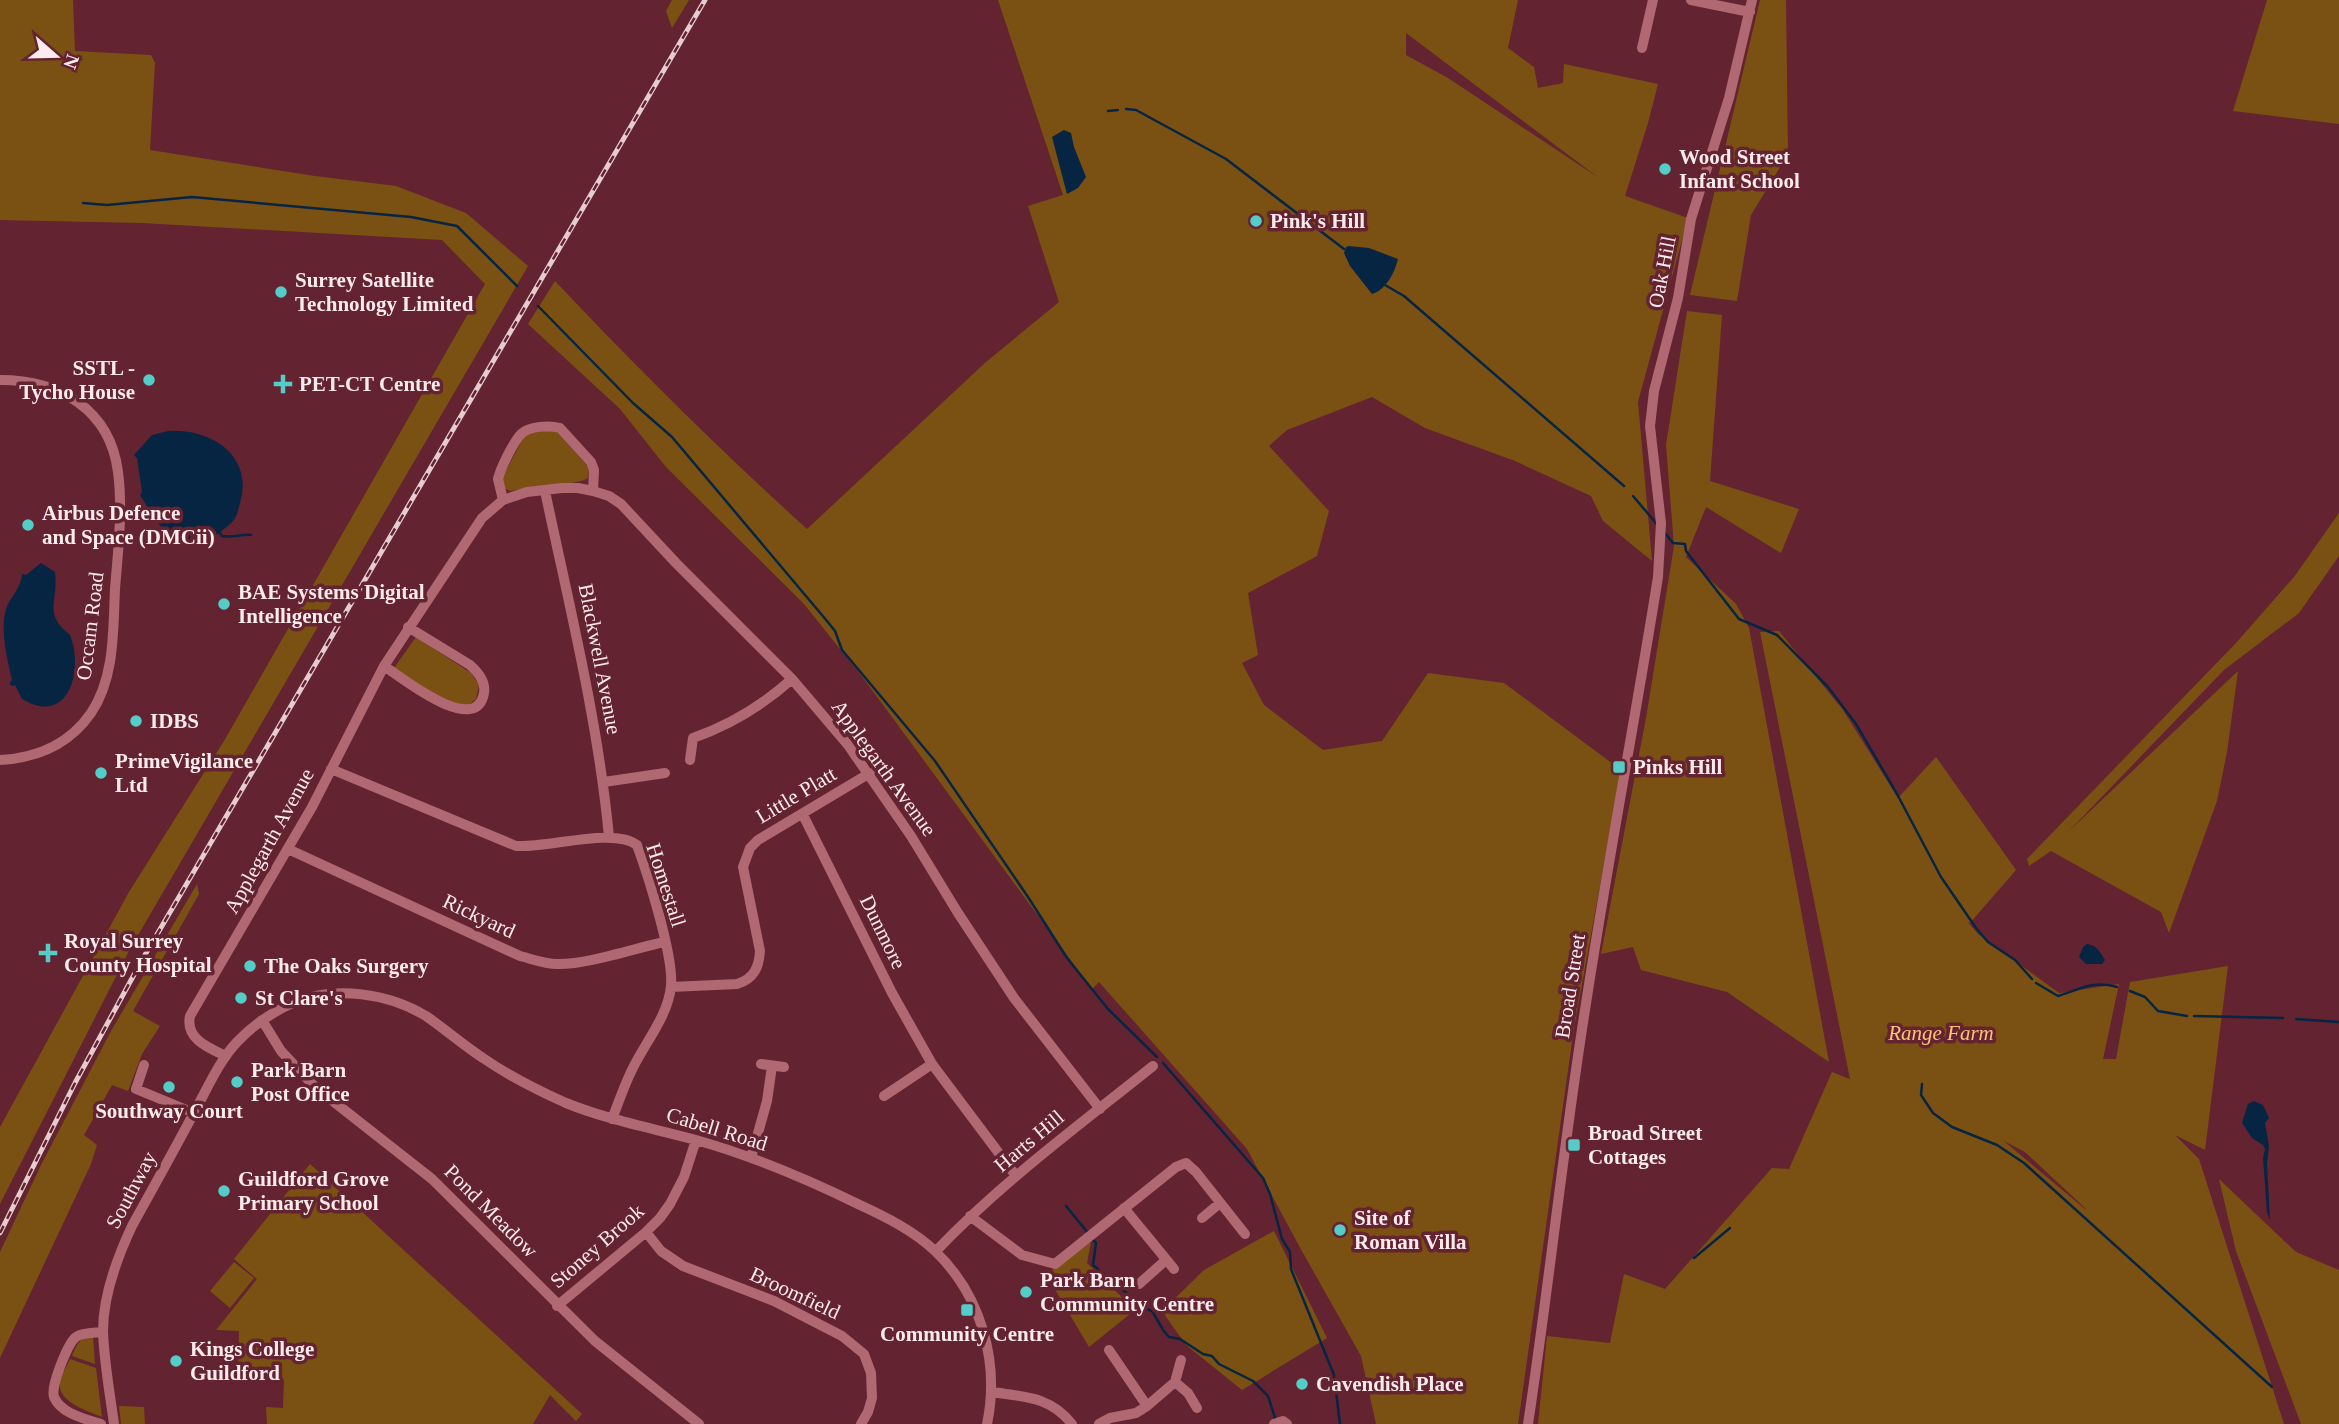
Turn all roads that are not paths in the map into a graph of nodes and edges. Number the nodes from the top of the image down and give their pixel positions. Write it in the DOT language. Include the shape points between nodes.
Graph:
graph roads {
  1 [pos="1653,0"];
  2 [pos="1691,0"];
  3 [pos="1752,0"];
  4 [pos="1750,12"];
  5 [pos="1642,48"];
  6 [pos="0,380"];
  7 [pos="545,491"];
  8 [pos="593,491"];
  9 [pos="503,500"];
  10 [pos="1660,557"];
  11 [pos="408,627"];
  12 [pos="384,666"];
  13 [pos="792,679"];
  14 [pos="685,727"];
  15 [pos="693,737"];
  16 [pos="0,760"];
  17 [pos="690,760"];
  18 [pos="331,769"];
  19 [pos="664,773"];
  20 [pos="870,773"];
  21 [pos="604,782"];
  22 [pos="803,815"];
  23 [pos="609,836"];
  24 [pos="288,849"];
  25 [pos="664,942"];
  26 [pos="671,987"];
  27 [pos="310,998"];
  28 [pos="262,1020"];
  29 [pos="226,1056"];
  30 [pos="932,1064"];
  31 [pos="144,1065"];
  32 [pos="1153,1066"];
  33 [pos="784,1067"];
  34 [pos="882,1098"];
  35 [pos="1100,1109"];
  36 [pos="194,1113"];
  37 [pos="612,1119"];
  38 [pos="696,1140"];
  39 [pos="751,1158"];
  40 [pos="1016,1176"];
  41 [pos="1220,1203"];
  42 [pos="1124,1208"];
  43 [pos="970,1216"];
  44 [pos="1202,1218"];
  45 [pos="646,1232"];
  46 [pos="1245,1234"];
  47 [pos="936,1251"];
  48 [pos="1166,1260"];
  49 [pos="1174,1269"];
  50 [pos="1139,1284"];
  51 [pos="558,1306"];
  52 [pos="103,1332"];
  53 [pos="1108,1350"];
  54 [pos="1181,1360"];
  55 [pos="1175,1382"];
  56 [pos="992,1392"];
  57 [pos="1147,1406"];
  58 [pos="1197,1408"];
  59 [pos="101,1424"];
  60 [pos="114,1424"];
  61 [pos="699,1424"];
  62 [pos="861,1424"];
  63 [pos="987,1424"];
  64 [pos="1072,1424"];
  65 [pos="1099,1424"];
  66 [pos="1528,1424"];
  1 -- 5 [label="street"];
  2 -- 4 [label="street"];
  3 -- 4 [label="street, Oak Hill"];
  4 -- 10 [label="street, Oak Hill" via="1691,219 1678,298 1654,391 1650,426"];
  6 -- 16 [label="street, Occam Road" via="57,389 90,410 118,470 120,519 109,666 97,703 78,729 51,748"];
  7 -- 8 [label="street, Applegarth Avenue"];
  7 -- 9 [label="street, Applegarth Avenue"];
  7 -- 21 [label="street, Blackwell Avenue"];
  8 -- 9 [label="street" via="591,462 553,426 521,434 498,479"];
  8 -- 13 [label="street, Applegarth Avenue" via="621,504"];
  9 -- 11 [label="street, Applegarth Avenue" via="482,518"];
  10 -- 66 [label="street, Broad Street" via="1585,1006"];
  11 -- 12 [label="street, Applegarth Avenue"];
  11 -- 12 [label="street" via="478,672 484,691 481,701 466,710 447,706"];
  12 -- 18 [label="street, Applegarth Avenue"];
  13 -- 15 [label="street" via="722,727"];
  13 -- 20 [label="street, Applegarth Avenue"];
  14 -- 15 [label="street"];
  15 -- 17 [label="street"];
  18 -- 23 [label="street" via="516,846"];
  18 -- 24 [label="street, Applegarth Avenue"];
  19 -- 21 [label="street"];
  20 -- 22 [label="street, Little Platt"];
  20 -- 35 [label="street, Applegarth Avenue" via="1014,998"];
  21 -- 23 [label="street, Blackwell Avenue"];
  22 -- 26 [label="street, Little Platt" via="758,840 745,858 760,951 755,974 737,984"];
  22 -- 30 [label="street, Dunmore"];
  23 -- 25 [label="street, Homestall" via="624,837 637,845"];
  24 -- 25 [label="street, Rickyard" via="520,956 547,963 577,962"];
  24 -- 29 [label="street, Applegarth Avenue" via="189,1020 194,1037"];
  25 -- 26 [label="street, Homestall"];
  26 -- 37 [label="street, Homestall"];
  27 -- 28 [label="street, Southway"];
  27 -- 37 [label="street, Cabell Road" via="365,995 410,1007 520,1081"];
  28 -- 29 [label="street, Southway"];
  28 -- 51 [label="street, Pond Meadow" via="281,1051 315,1087 432,1179"];
  29 -- 36 [label="street, Southway"];
  30 -- 34 [label="street"];
  30 -- 40 [label="street, Dunmore"];
  31 -- 36 [label="street" via="136,1089"];
  32 -- 35 [label="street, Harts Hill"];
  33 -- 39 [label="street" via="766,1065 767,1101"];
  35 -- 40 [label="street, Harts Hill"];
  36 -- 52 [label="street, Southway" via="122,1248 110,1283"];
  37 -- 38 [label="street, Cabell Road"];
  38 -- 39 [label="street, Cabell Road"];
  38 -- 45 [label="street, Stoney Brook" via="670,1204"];
  39 -- 47 [label="street, Cabell Road" via="872,1210"];
  40 -- 43 [label="street, Harts Hill"];
  41 -- 42 [label="street" via="1186,1163"];
  41 -- 44 [label="street"];
  41 -- 46 [label="street"];
  42 -- 43 [label="street" via="1055,1264 1022,1255"];
  42 -- 48 [label="street"];
  43 -- 47 [label="street, Harts Hill"];
  45 -- 51 [label="street, Stoney Brook"];
  45 -- 62 [label="street, Broomfield" via="661,1251 683,1266 774,1301 842,1336 864,1354 872,1398"];
  47 -- 56 [label="street, Cabell Road" via="976,1309 990,1360"];
  48 -- 49 [label="street"];
  48 -- 50 [label="street"];
  51 -- 61 [label="street, Pond Meadow"];
  52 -- 59 [label="street" via="74,1338 53,1385 54,1397 64,1409"];
  52 -- 60 [label="street, Southway"];
  53 -- 57 [label="street"];
  54 -- 55 [label="street"];
  55 -- 57 [label="street"];
  55 -- 58 [label="street"];
  56 -- 63 [label="street, Cabell Road"];
  56 -- 64 [label="street" via="1045,1402"];
  57 -- 65 [label="street"];
}
